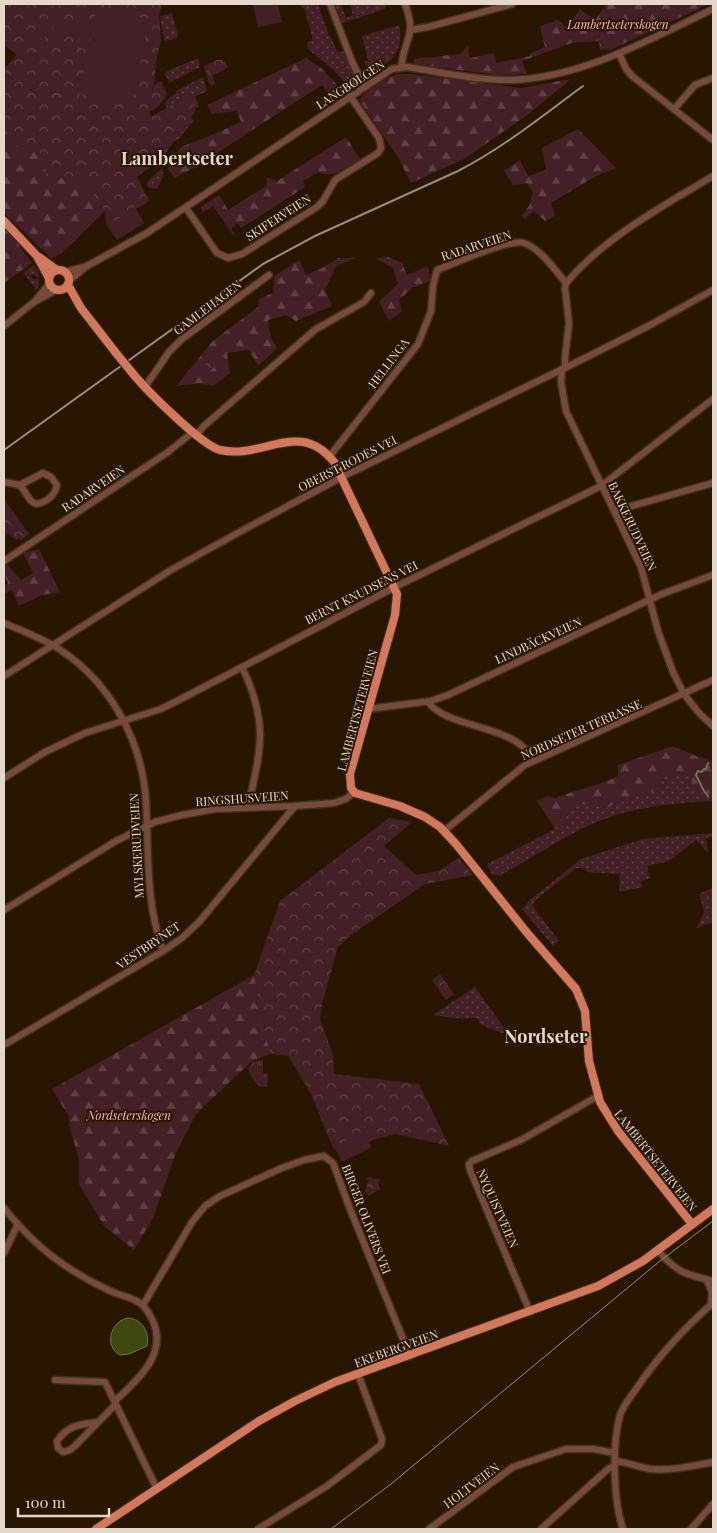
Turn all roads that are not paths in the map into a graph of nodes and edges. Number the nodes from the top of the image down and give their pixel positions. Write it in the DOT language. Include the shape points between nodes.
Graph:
graph roads {
  1 [pos="330,4"];
  2 [pos="405,4"];
  3 [pos="512,4"];
  4 [pos="713,8"];
  5 [pos="410,30"];
  6 [pos="619,53"];
  7 [pos="402,67"];
  8 [pos="713,78"];
  9 [pos="365,86"];
  10 [pos="350,96"];
  11 [pos="674,109"];
  12 [pos="713,140"];
  13 [pos="713,176"];
  14 [pos="186,208"];
  15 [pos="4,221"];
  16 [pos="37,256"];
  17 [pos="87,266"];
  18 [pos="57,270"];
  19 [pos="437,270"];
  20 [pos="65,272"];
  21 [pos="269,274"];
  22 [pos="50,281"];
  23 [pos="566,283"];
  24 [pos="64,286"];
  25 [pos="713,290"];
  26 [pos="372,293"];
  27 [pos="34,302"];
  28 [pos="4,326"];
  29 [pos="564,368"];
  30 [pos="145,387"];
  31 [pos="713,399"];
  32 [pos="195,434"];
  33 [pos="329,456"];
  34 [pos="342,477"];
  35 [pos="4,482"];
  36 [pos="713,483"];
  37 [pos="20,485"];
  38 [pos="602,486"];
  39 [pos="614,511"];
  40 [pos="4,561"];
  41 [pos="713,575"];
  42 [pos="395,587"];
  43 [pos="650,600"];
  44 [pos="4,623"];
  45 [pos="53,645"];
  46 [pos="242,667"];
  47 [pos="4,676"];
  48 [pos="713,680"];
  49 [pos="684,694"];
  50 [pos="428,702"];
  51 [pos="368,709"];
  52 [pos="124,721"];
  53 [pos="713,726"];
  54 [pos="533,761"];
  55 [pos="4,778"];
  56 [pos="354,792"];
  57 [pos="295,806"];
  58 [pos="248,807"];
  59 [pos="147,825"];
  60 [pos="444,831"];
  61 [pos="4,910"];
  62 [pos="163,951"];
  63 [pos="4,1045"];
  64 [pos="598,1096"];
  65 [pos="4,1208"];
  66 [pos="713,1209"];
  67 [pos="18,1224"];
  68 [pos="692,1224"];
  69 [pos="658,1250"];
  70 [pos="4,1253"];
  71 [pos="710,1280"];
  72 [pos="712,1304"];
  73 [pos="143,1305"];
  74 [pos="530,1312"];
  75 [pos="410,1356"];
  76 [pos="358,1374"];
  77 [pos="55,1380"];
  78 [pos="116,1403"];
  79 [pos="98,1422"];
  80 [pos="615,1460"];
  81 [pos="713,1462"];
  82 [pos="157,1488"];
  83 [pos="713,1504"];
  84 [pos="96,1529"];
  85 [pos="258,1529"];
  86 [pos="429,1529"];
  87 [pos="541,1529"];
  88 [pos="623,1529"];
  89 [pos="692,1529"];
  1 -- 9 [label="street"];
  2 -- 5 [label="street"];
  3 -- 5 [label="street"];
  4 -- 6 [label="street, LANGBØLGEN"];
  5 -- 7 [label="street"];
  6 -- 7 [label="street, LANGBØLGEN" via="574,69 512,80"];
  6 -- 11 [label="street" via="632,76"];
  7 -- 9 [label="street, LANGBØLGEN" via="392,69"];
  8 -- 11 [label="street" via="696,85"];
  9 -- 10 [label="street, LANGBØLGEN"];
  10 -- 14 [label="street, LANGBØLGEN"];
  10 -- 14 [label="street, SKIFERVEIEN" via="381,144 378,153 335,180 319,205 235,257 228,258 217,253"];
  11 -- 12 [label="street"];
  13 -- 23 [label="street" via="628,229"];
  14 -- 17 [label="street, LANGBØLGEN"];
  15 -- 16 [label="main road"];
  16 -- 18 [label="main road"];
  16 -- 22 [label="main road"];
  17 -- 20 [label="street, LANGBØLGEN"];
  17 -- 24 [label="street, LANGBØLGEN"];
  18 -- 20 [label="main road"];
  18 -- 22 [label="main road" via="51,274"];
  19 -- 23 [label="street, RADARVEIEN" via="518,242 539,253"];
  19 -- 33 [label="street, HELLINGA" via="431,311 418,344"];
  20 -- 24 [label="main road"];
  21 -- 30 [label="street, GAMLEHAGEN" via="182,339"];
  22 -- 24 [label="main road"];
  22 -- 27 [label="street"];
  23 -- 29 [label="street, BAKKERUDVEIEN" via="569,323"];
  24 -- 27 [label="street, LANGBØLGEN"];
  24 -- 30 [label="main road, LAMBERTSETERVEIEN, bridge"];
  25 -- 29 [label="street, OBERST RODES VEI"];
  26 -- 32 [label="street, RADARVEIEN" via="364,302 316,329"];
  27 -- 28 [label="street"];
  29 -- 34 [label="street, OBERST RODES VEI"];
  29 -- 38 [label="street, BAKKERUDVEIEN" via="561,382 566,411"];
  30 -- 32 [label="main road, LAMBERTSETERVEIEN"];
  31 -- 38 [label="street, BERNT KNUDSENS VEI"];
  32 -- 33 [label="main road, LAMBERTSETERVEIEN" via="212,447 228,451 303,441 317,446"];
  32 -- 40 [label="street, RADARVEIEN"];
  33 -- 34 [label="main road, LAMBERTSETERVEIEN"];
  34 -- 42 [label="main road, LAMBERTSETERVEIEN"];
  34 -- 45 [label="street, OBERST RODES VEI" via="179,566"];
  35 -- 37 [label="street"];
  36 -- 39 [label="street"];
  37 -- 37 [label="street, RADARVEIEN" via="36,504 55,493 56,486 51,477 43,473"];
  38 -- 39 [label="street, BAKKERUDVEIEN"];
  38 -- 42 [label="street, BERNT KNUDSENS VEI"];
  39 -- 43 [label="street, BAKKERUDVEIEN" via="641,567"];
  41 -- 43 [label="street, LINDBÄCKVEIEN"];
  42 -- 46 [label="street, BERNT KNUDSENS VEI"];
  42 -- 51 [label="main road, LAMBERTSETERVEIEN" via="396,610"];
  43 -- 49 [label="street, BAKKERUDVEIEN" via="658,631"];
  43 -- 50 [label="street, LINDBÄCKVEIEN"];
  44 -- 45 [label="street, MYLSKERUDVEIEN"];
  45 -- 47 [label="street, OBERST RODES VEI"];
  45 -- 52 [label="street, MYLSKERUDVEIEN" via="94,679"];
  46 -- 52 [label="street, BERNT KNUDSENS VEI" via="161,709"];
  46 -- 58 [label="street" via="261,724 260,751"];
  48 -- 49 [label="street, NORDSETER TERRASSE"];
  49 -- 53 [label="street, BAKKERUDVEIEN"];
  49 -- 54 [label="street, NORDSETER TERRASSE"];
  50 -- 51 [label="street, LINDBÄCKVEIEN"];
  50 -- 54 [label="street" via="433,708 456,719 516,741"];
  51 -- 56 [label="main road, LAMBERTSETERVEIEN" via="350,774"];
  52 -- 55 [label="street, BERNT KNUDSENS VEI" via="85,733 45,752"];
  52 -- 59 [label="street, MYLSKERUDVEIEN" via="142,774"];
  54 -- 60 [label="street, NORDSETER TERRASSE"];
  56 -- 57 [label="street, RINGSHUSVEIEN" via="334,803"];
  56 -- 60 [label="main road, LAMBERTSETERVEIEN" via="414,812"];
  57 -- 58 [label="street, RINGSHUSVEIEN"];
  57 -- 62 [label="street, VESTBRYNET" via="199,922"];
  58 -- 59 [label="street, RINGSHUSVEIEN" via="200,811"];
  59 -- 61 [label="street, RINGSHUSVEIEN"];
  59 -- 62 [label="street, MYLSKERUDVEIEN" via="148,885"];
  60 -- 64 [label="main road, LAMBERTSETERVEIEN" via="576,989 585,1010 589,1061"];
  62 -- 63 [label="street, VESTBRYNET"];
  64 -- 68 [label="main road, LAMBERTSETERVEIEN" via="618,1131"];
  64 -- 74 [label="street, NYQUISTVEIEN" via="520,1140 469,1164"];
  65 -- 67 [label="street"];
  66 -- 68 [label="main road, EKEBERGVEIEN"];
  67 -- 70 [label="street"];
  67 -- 73 [label="street" via="73,1271"];
  68 -- 69 [label="main road, EKEBERGVEIEN"];
  69 -- 71 [label="street" via="678,1270"];
  69 -- 74 [label="main road, EKEBERGVEIEN" via="606,1283"];
  71 -- 72 [label="street"];
  72 -- 80 [label="street" via="662,1354 627,1401 620,1414"];
  73 -- 75 [label="street, BIRGER OLIVERS VEI" via="192,1222 205,1206 282,1168 324,1156 333,1163"];
  73 -- 78 [label="street" via="156,1328 155,1351 144,1372"];
  74 -- 75 [label="main road, EKEBERGVEIEN"];
  75 -- 76 [label="main road, EKEBERGVEIEN"];
  76 -- 82 [label="main road, EKEBERGVEIEN" via="276,1410"];
  76 -- 85 [label="street" via="382,1439 381,1445 327,1486"];
  77 -- 78 [label="street" via="105,1382"];
  78 -- 79 [label="street"];
  78 -- 82 [label="street"];
  79 -- 79 [label="street" via="67,1452 60,1451 57,1444 67,1429"];
  80 -- 81 [label="street, HOLTVEIEN" via="659,1469"];
  80 -- 86 [label="street, HOLTVEIEN" via="593,1449 566,1449 513,1467"];
  80 -- 87 [label="street"];
  80 -- 88 [label="street" via="616,1493"];
  82 -- 84 [label="main road, EKEBERGVEIEN"];
  83 -- 89 [label="street"];
}
